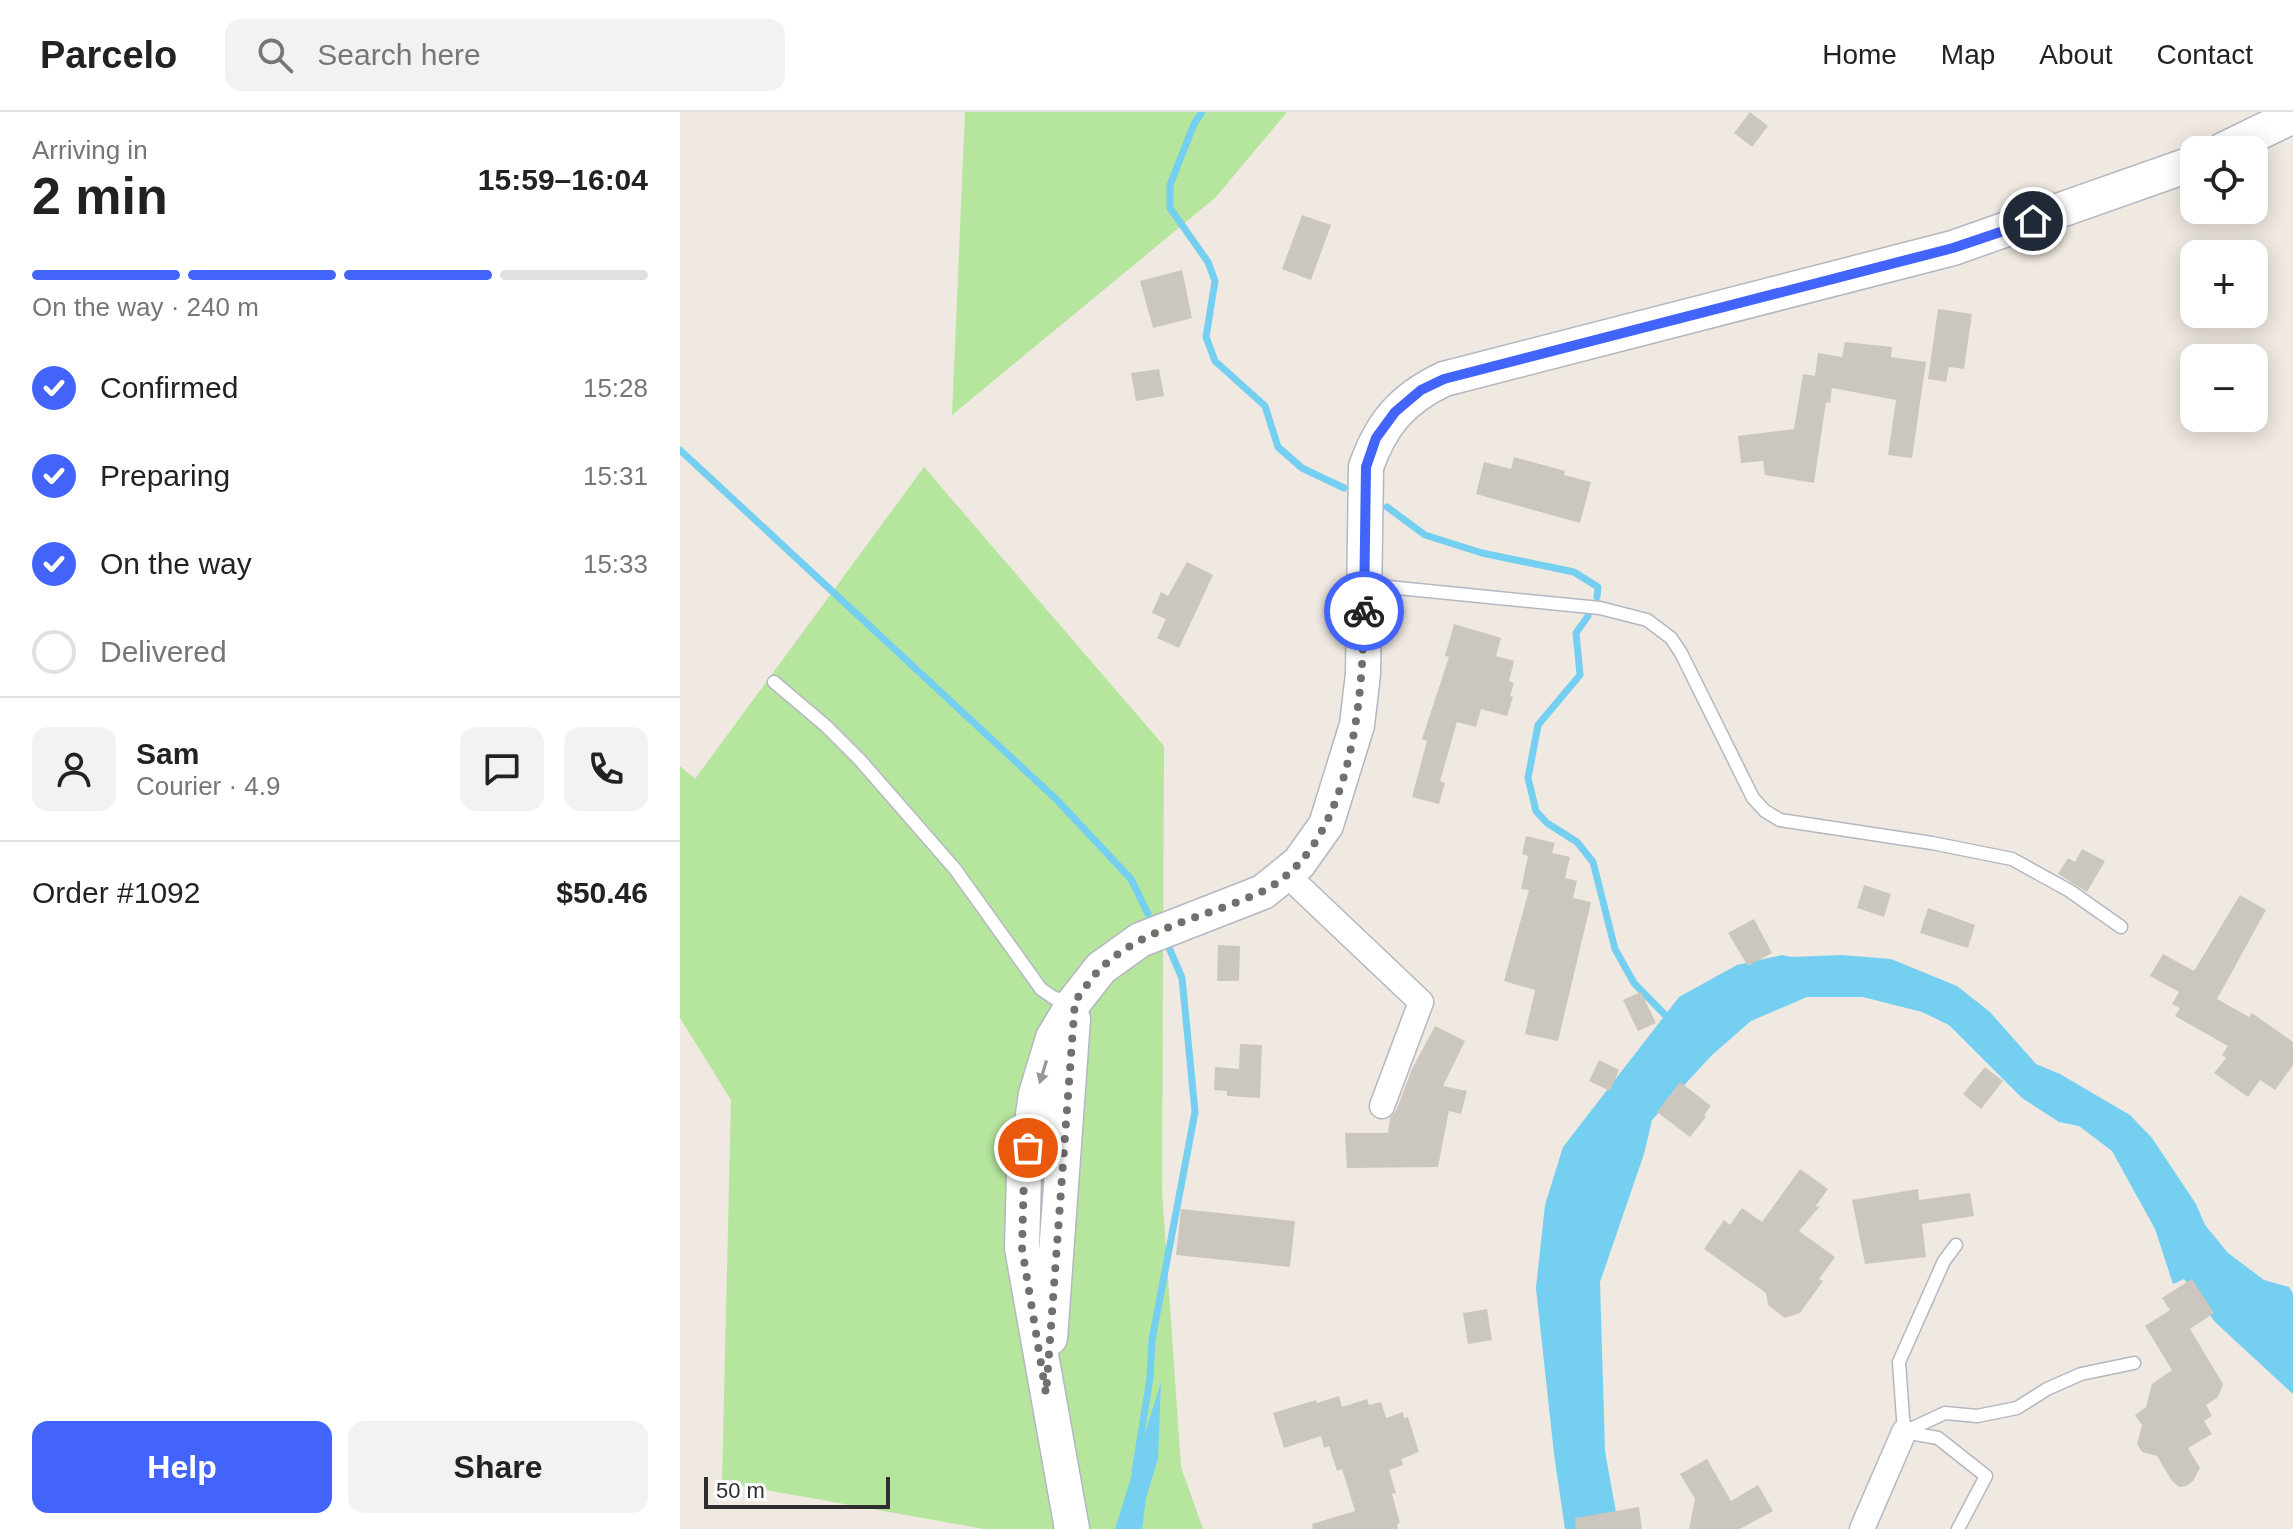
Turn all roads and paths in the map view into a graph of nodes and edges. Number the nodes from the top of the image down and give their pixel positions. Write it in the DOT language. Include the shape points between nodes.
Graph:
graph roads {
  1 [pos="2293,116"];
  2 [pos="2252,136"];
  3 [pos="2180,168"];
  4 [pos="1364,585"];
  5 [pos="774,682"];
  6 [pos="1286,874"];
  7 [pos="2121,927"];
  8 [pos="1075,1001"];
  9 [pos="1382,1106"];
  10 [pos="1956,1245"];
  11 [pos="2134,1363"];
  12 [pos="1904,1432"];
  13 [pos="1072,1529"];
  14 [pos="1862,1529"];
  15 [pos="1958,1529"];
  1 -- 2 [label="street"];
  3 -- 4 [label="street" via="1953,248 1444,379 1421,390 1376,438 1366,467"];
  4 -- 6 [label="street" via="1357,725 1326,825"];
  4 -- 7 [label="lane" via="1600,608 1647,620 1681,653 1742,779 1765,811 1780,820 2012,859"];
  5 -- 8 [label="lane" via="860,760 955,869 1041,989 1054,998"];
  6 -- 8 [label="street" via="1263,892 1140,940 1101,968"];
  6 -- 9 [label="street" via="1421,1002"];
  8 -- 13 [label="street" via="1046,1394"];
  10 -- 12 [label="lane" via="1899,1362"];
  11 -- 12 [label="lane" via="2081,1374 2017,1408 1977,1416 1945,1413"];
  12 -- 14 [label="street"];
  12 -- 15 [label="lane" via="1938,1438 1986,1476"];
}
